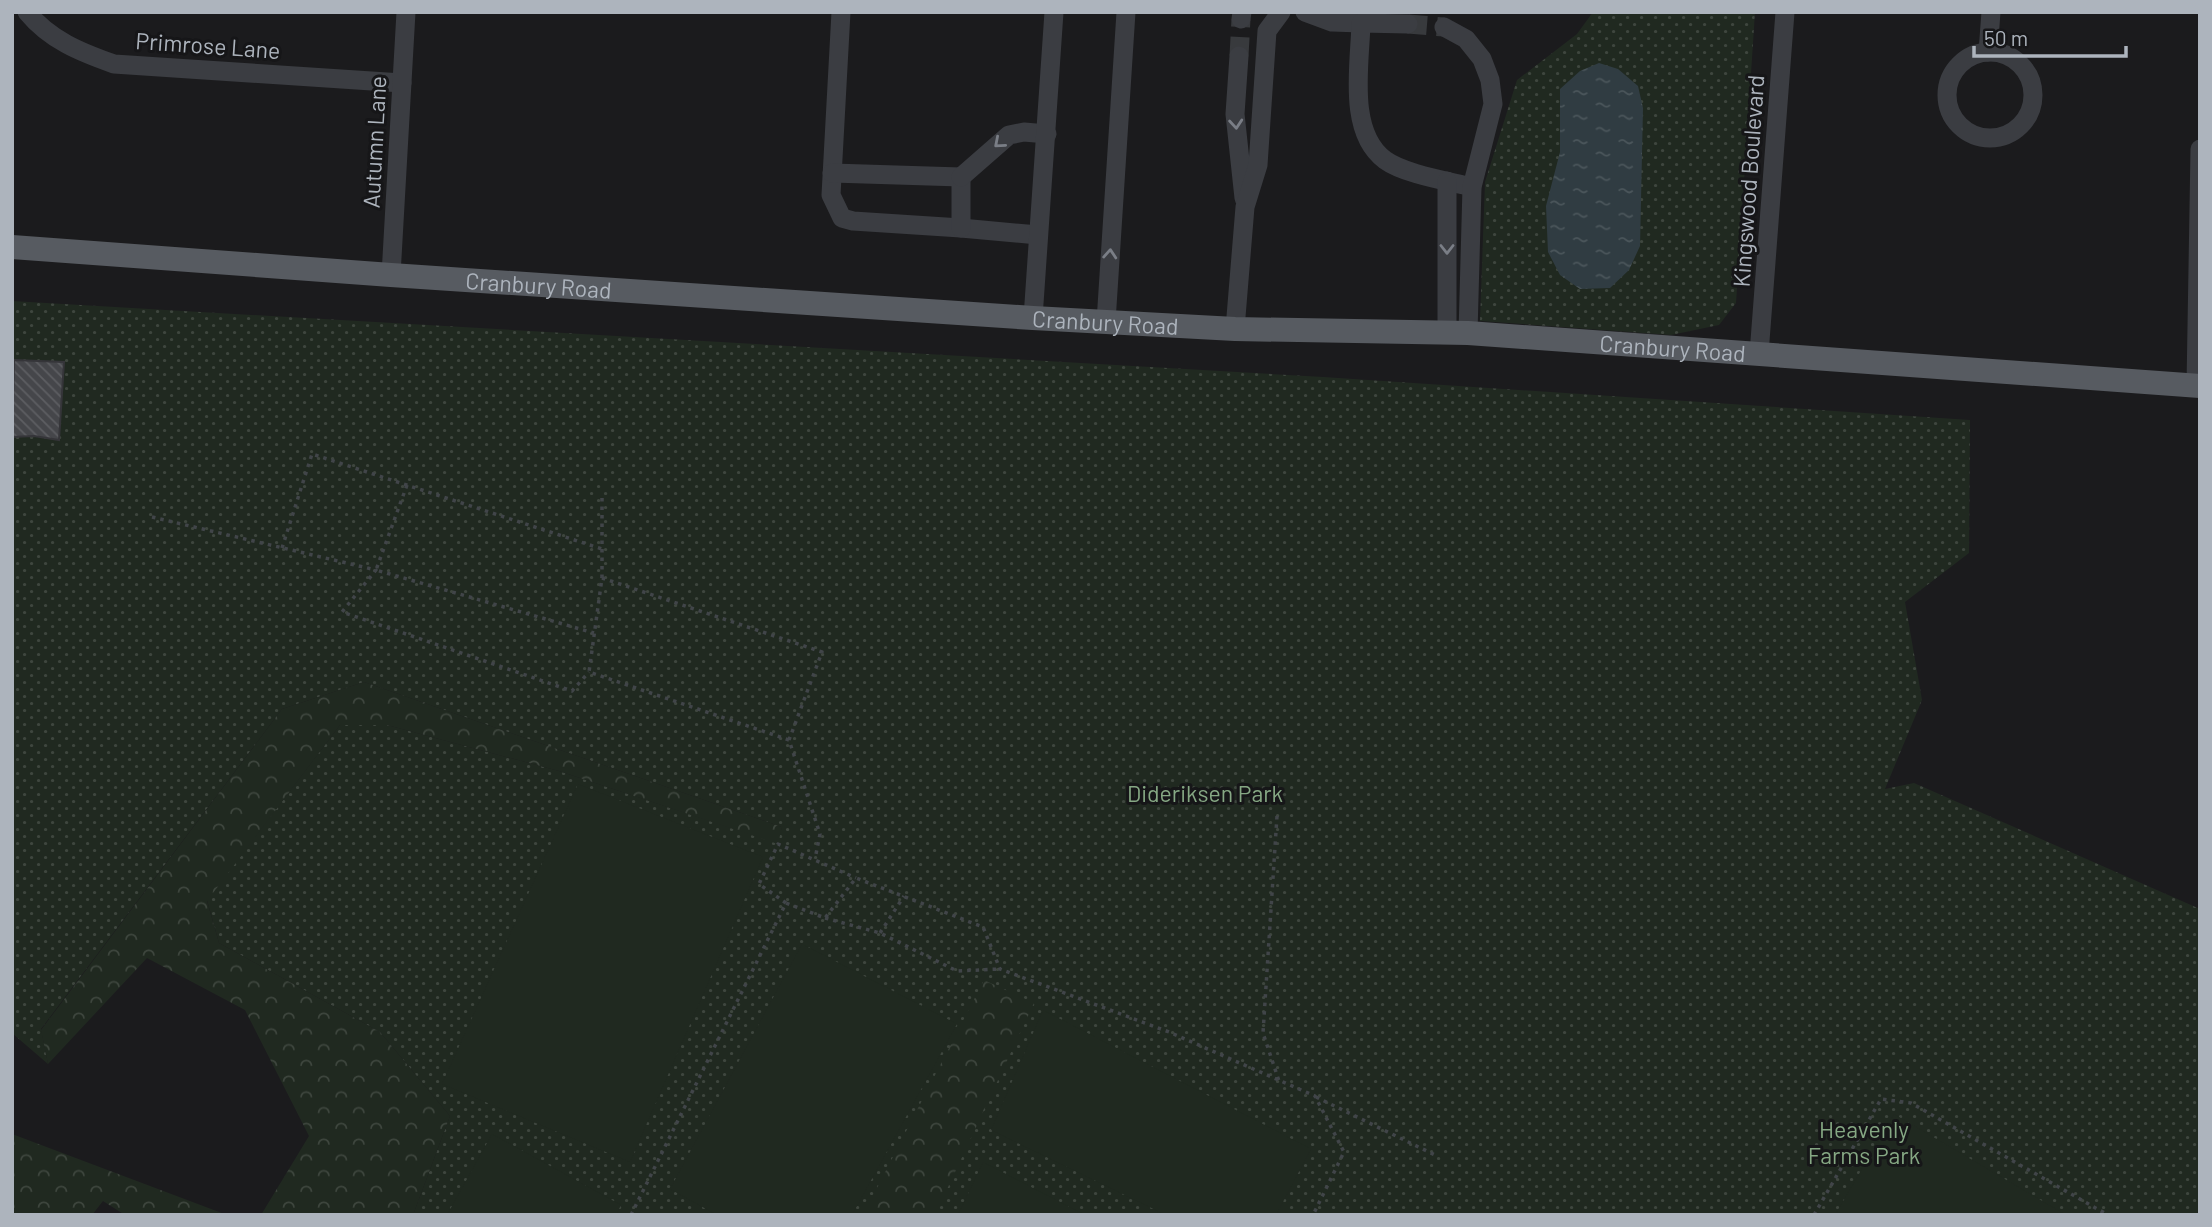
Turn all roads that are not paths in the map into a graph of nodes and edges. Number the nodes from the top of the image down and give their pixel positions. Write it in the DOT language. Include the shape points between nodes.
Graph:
graph roads {
  1 [pos="26,12"];
  2 [pos="406,12"];
  3 [pos="841,12"];
  4 [pos="1054,12"];
  5 [pos="1126,12"];
  6 [pos="1282,12"];
  7 [pos="1305,12"];
  8 [pos="1785,12"];
  9 [pos="1991,12"];
  10 [pos="1361,23"];
  11 [pos="1408,24"];
  12 [pos="1444,27"];
  13 [pos="1988,52"];
  14 [pos="1239,56"];
  15 [pos="402,83"];
  16 [pos="1047,134"];
  17 [pos="2200,149"];
  18 [pos="832,173"];
  19 [pos="961,177"];
  20 [pos="1447,181"];
  21 [pos="1472,187"];
  22 [pos="1245,207"];
  23 [pos="961,228"];
  24 [pos="1038,235"];
  25 [pos="12,247"];
  26 [pos="391,275"];
  27 [pos="1033,318"];
  28 [pos="1106,322"];
  29 [pos="1235,329"];
  30 [pos="1457,333"];
  31 [pos="1759,354"];
  32 [pos="2198,386"];
  1 -- 15 [label="street, Primrose Lane" via="41,29 78,51 114,64"];
  2 -- 15 [label="street, Autumn Lane"];
  3 -- 18 [label="street"];
  4 -- 16 [label="street"];
  28 -- 5 [label="street, one-way"];
  6 -- 22 [label="street" via="1267,31 1258,165"];
  7 -- 10 [label="street" via="1332,22"];
  8 -- 31 [label="street, Kingswood Boulevard"];
  9 -- 13 [label="street"];
  10 -- 11 [label="street"];
  10 -- 20 [label="street" via="1359,116 1366,139 1385,160"];
  12 -- 21 [label="street" via="1466,38 1490,80 1493,104"];
  13 -- 13 [label="street" via="1974,55 1956,68 1947,93 1954,118 1974,135 1987,138 2013,131 2023,122 2032,97 2026,71 2017,61"];
  14 -- 22 [label="street, one-way" via="1235,114"];
  15 -- 26 [label="street, Autumn Lane"];
  16 -- 19 [label="street, one-way" via="1009,135"];
  16 -- 24 [label="street"];
  17 -- 32 [label="street"];
  18 -- 19 [label="street"];
  18 -- 23 [label="street" via="831,195 842,219"];
  19 -- 23 [label="street"];
  20 -- 21 [label="street"];
  20 -- 30 [label="street, one-way"];
  21 -- 30 [label="street"];
  22 -- 29 [label="street"];
  23 -- 24 [label="street"];
  24 -- 27 [label="street"];
  25 -- 26 [label="main road, Cranbury Road"];
  26 -- 27 [label="main road, Cranbury Road"];
  27 -- 28 [label="main road, Cranbury Road"];
  28 -- 29 [label="main road, Cranbury Road"];
  29 -- 30 [label="main road, Cranbury Road"];
  30 -- 31 [label="main road, Cranbury Road"];
  31 -- 32 [label="main road, Cranbury Road"];
}
